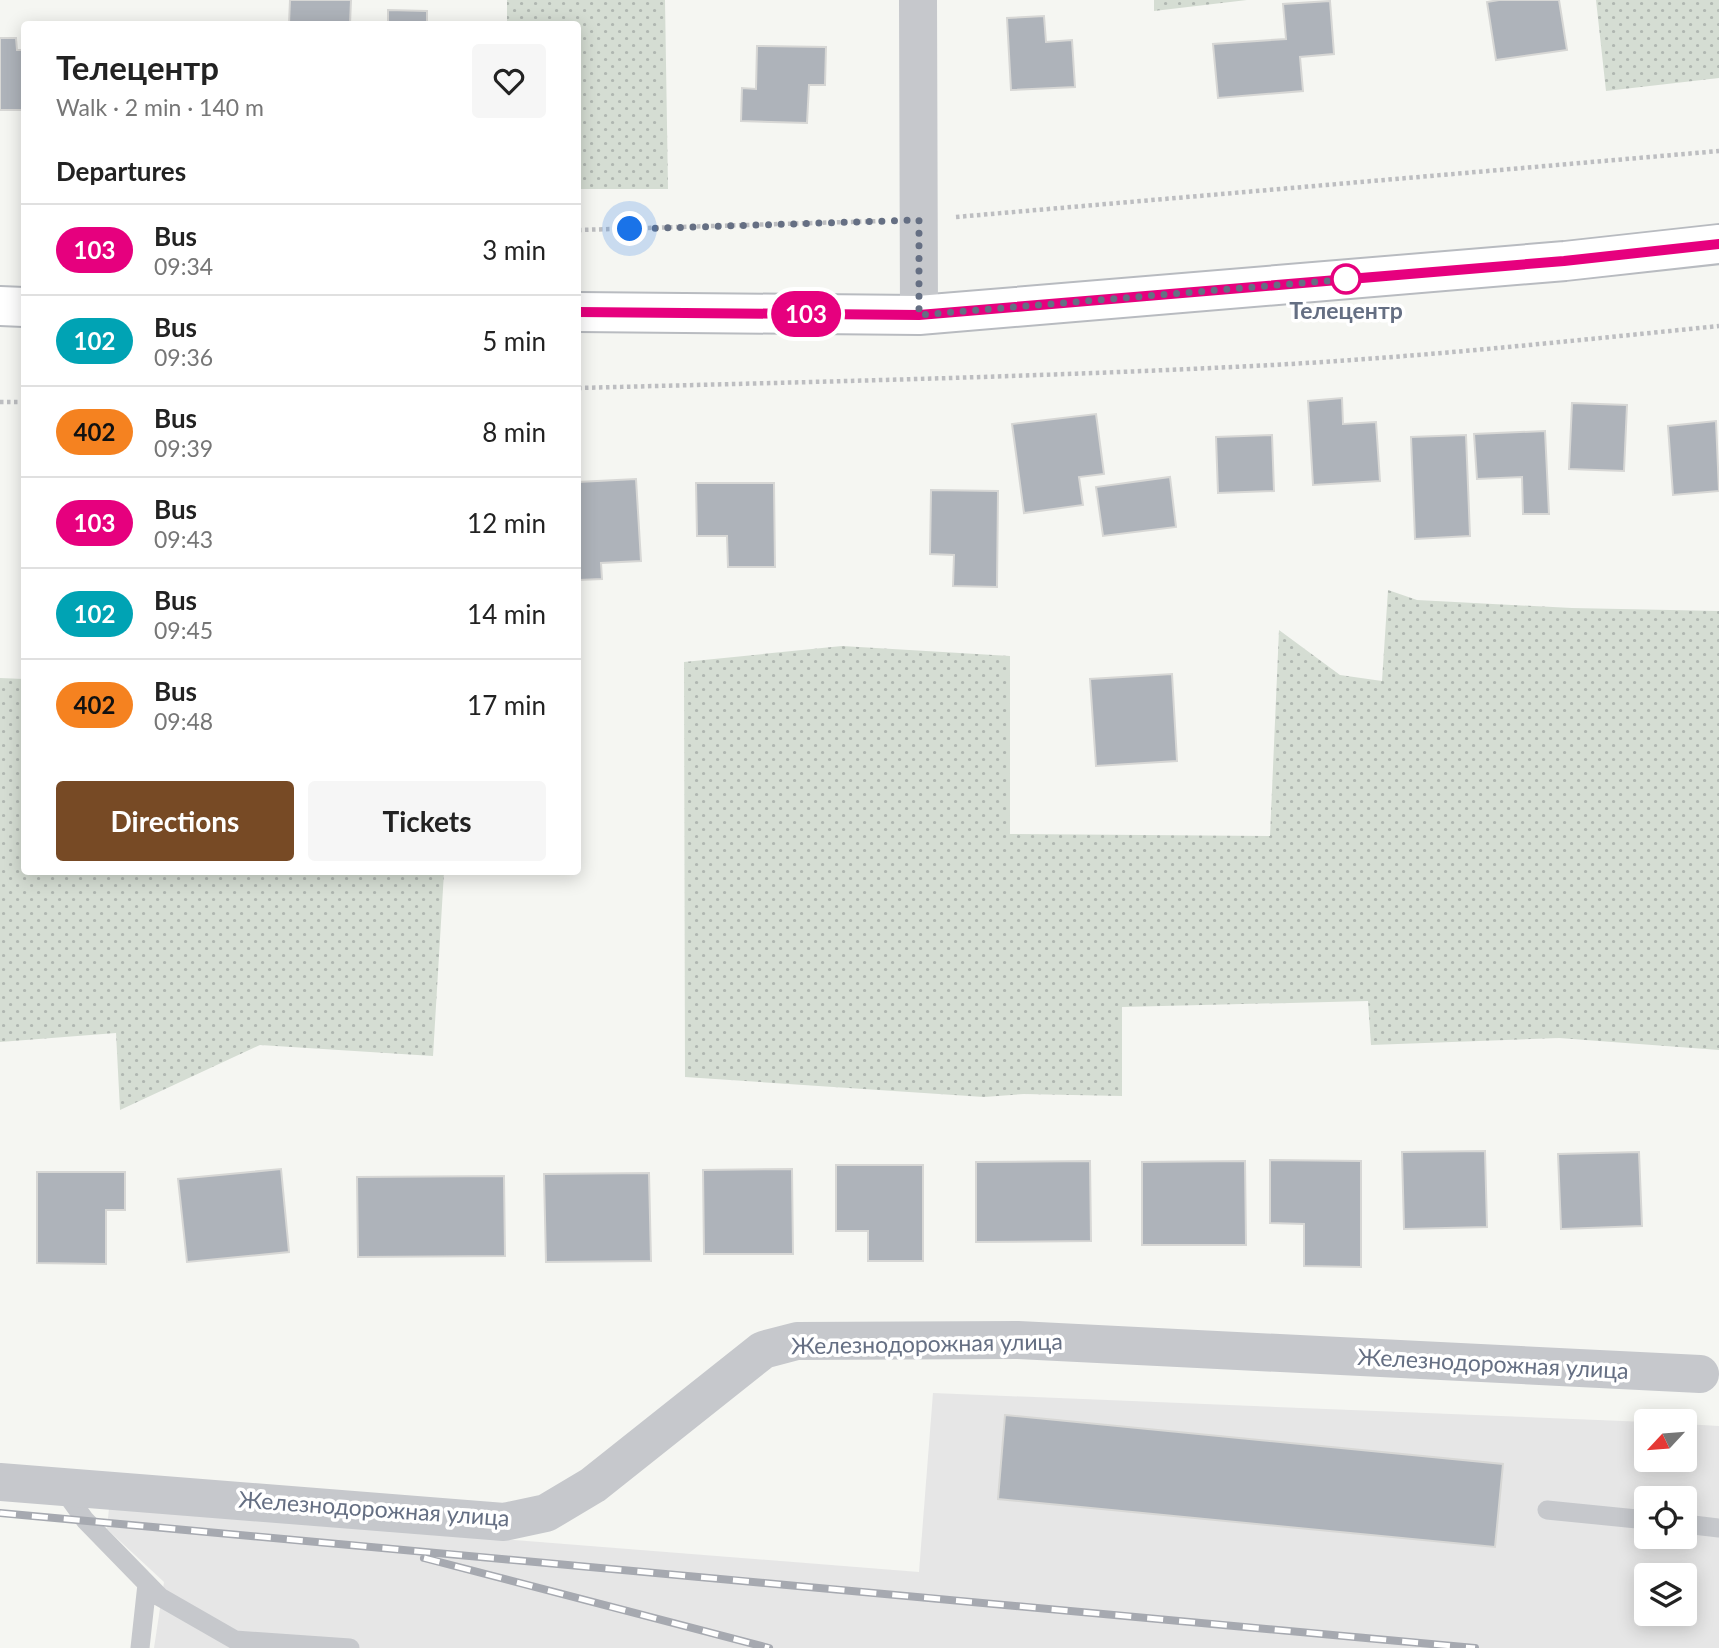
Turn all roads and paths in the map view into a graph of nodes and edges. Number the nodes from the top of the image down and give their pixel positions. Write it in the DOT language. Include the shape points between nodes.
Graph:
graph roads {
  1 [pos="918,0"];
  2 [pos="1719,151"];
  3 [pos="919,220"];
  4 [pos="581,230"];
  5 [pos="1719,244"];
  6 [pos="0,306"];
  7 [pos="21,307"];
  8 [pos="581,312"];
  9 [pos="919,315"];
  10 [pos="1719,327"];
  11 [pos="581,388"];
  12 [pos="0,402"];
  13 [pos="21,402"];
  14 [pos="1700,1374"];
  15 [pos="0,1482"];
  16 [pos="62,1487"];
  17 [pos="1547,1510"];
  18 [pos="1634,1519"];
  19 [pos="1697,1525"];
  20 [pos="1719,1528"];
  21 [pos="147,1584"];
  22 [pos="340,1647"];
  23 [pos="140,1648"];
  1 -- 3 [label="street"];
  2 -- 3 [label="path"];
  3 -- 4 [label="path"];
  3 -- 9 [label="street"];
  5 -- 9 [label="main road"];
  6 -- 7 [label="main road"];
  8 -- 9 [label="main road"];
  10 -- 11 [label="path" via="1274,365"];
  12 -- 13 [label="path"];
  14 -- 16 [label="street, Железнодорожная улица" via="1018,1340 797,1341 763,1350 593,1485 546,1513 503,1522"];
  15 -- 16 [label="street, Железнодорожная улица"];
  16 -- 21 [label="lane" via="85,1520"];
  17 -- 18 [label="lane"];
  19 -- 20 [label="lane"];
  21 -- 22 [label="lane" via="160,1597 235,1640"];
  21 -- 23 [label="lane"];
}
